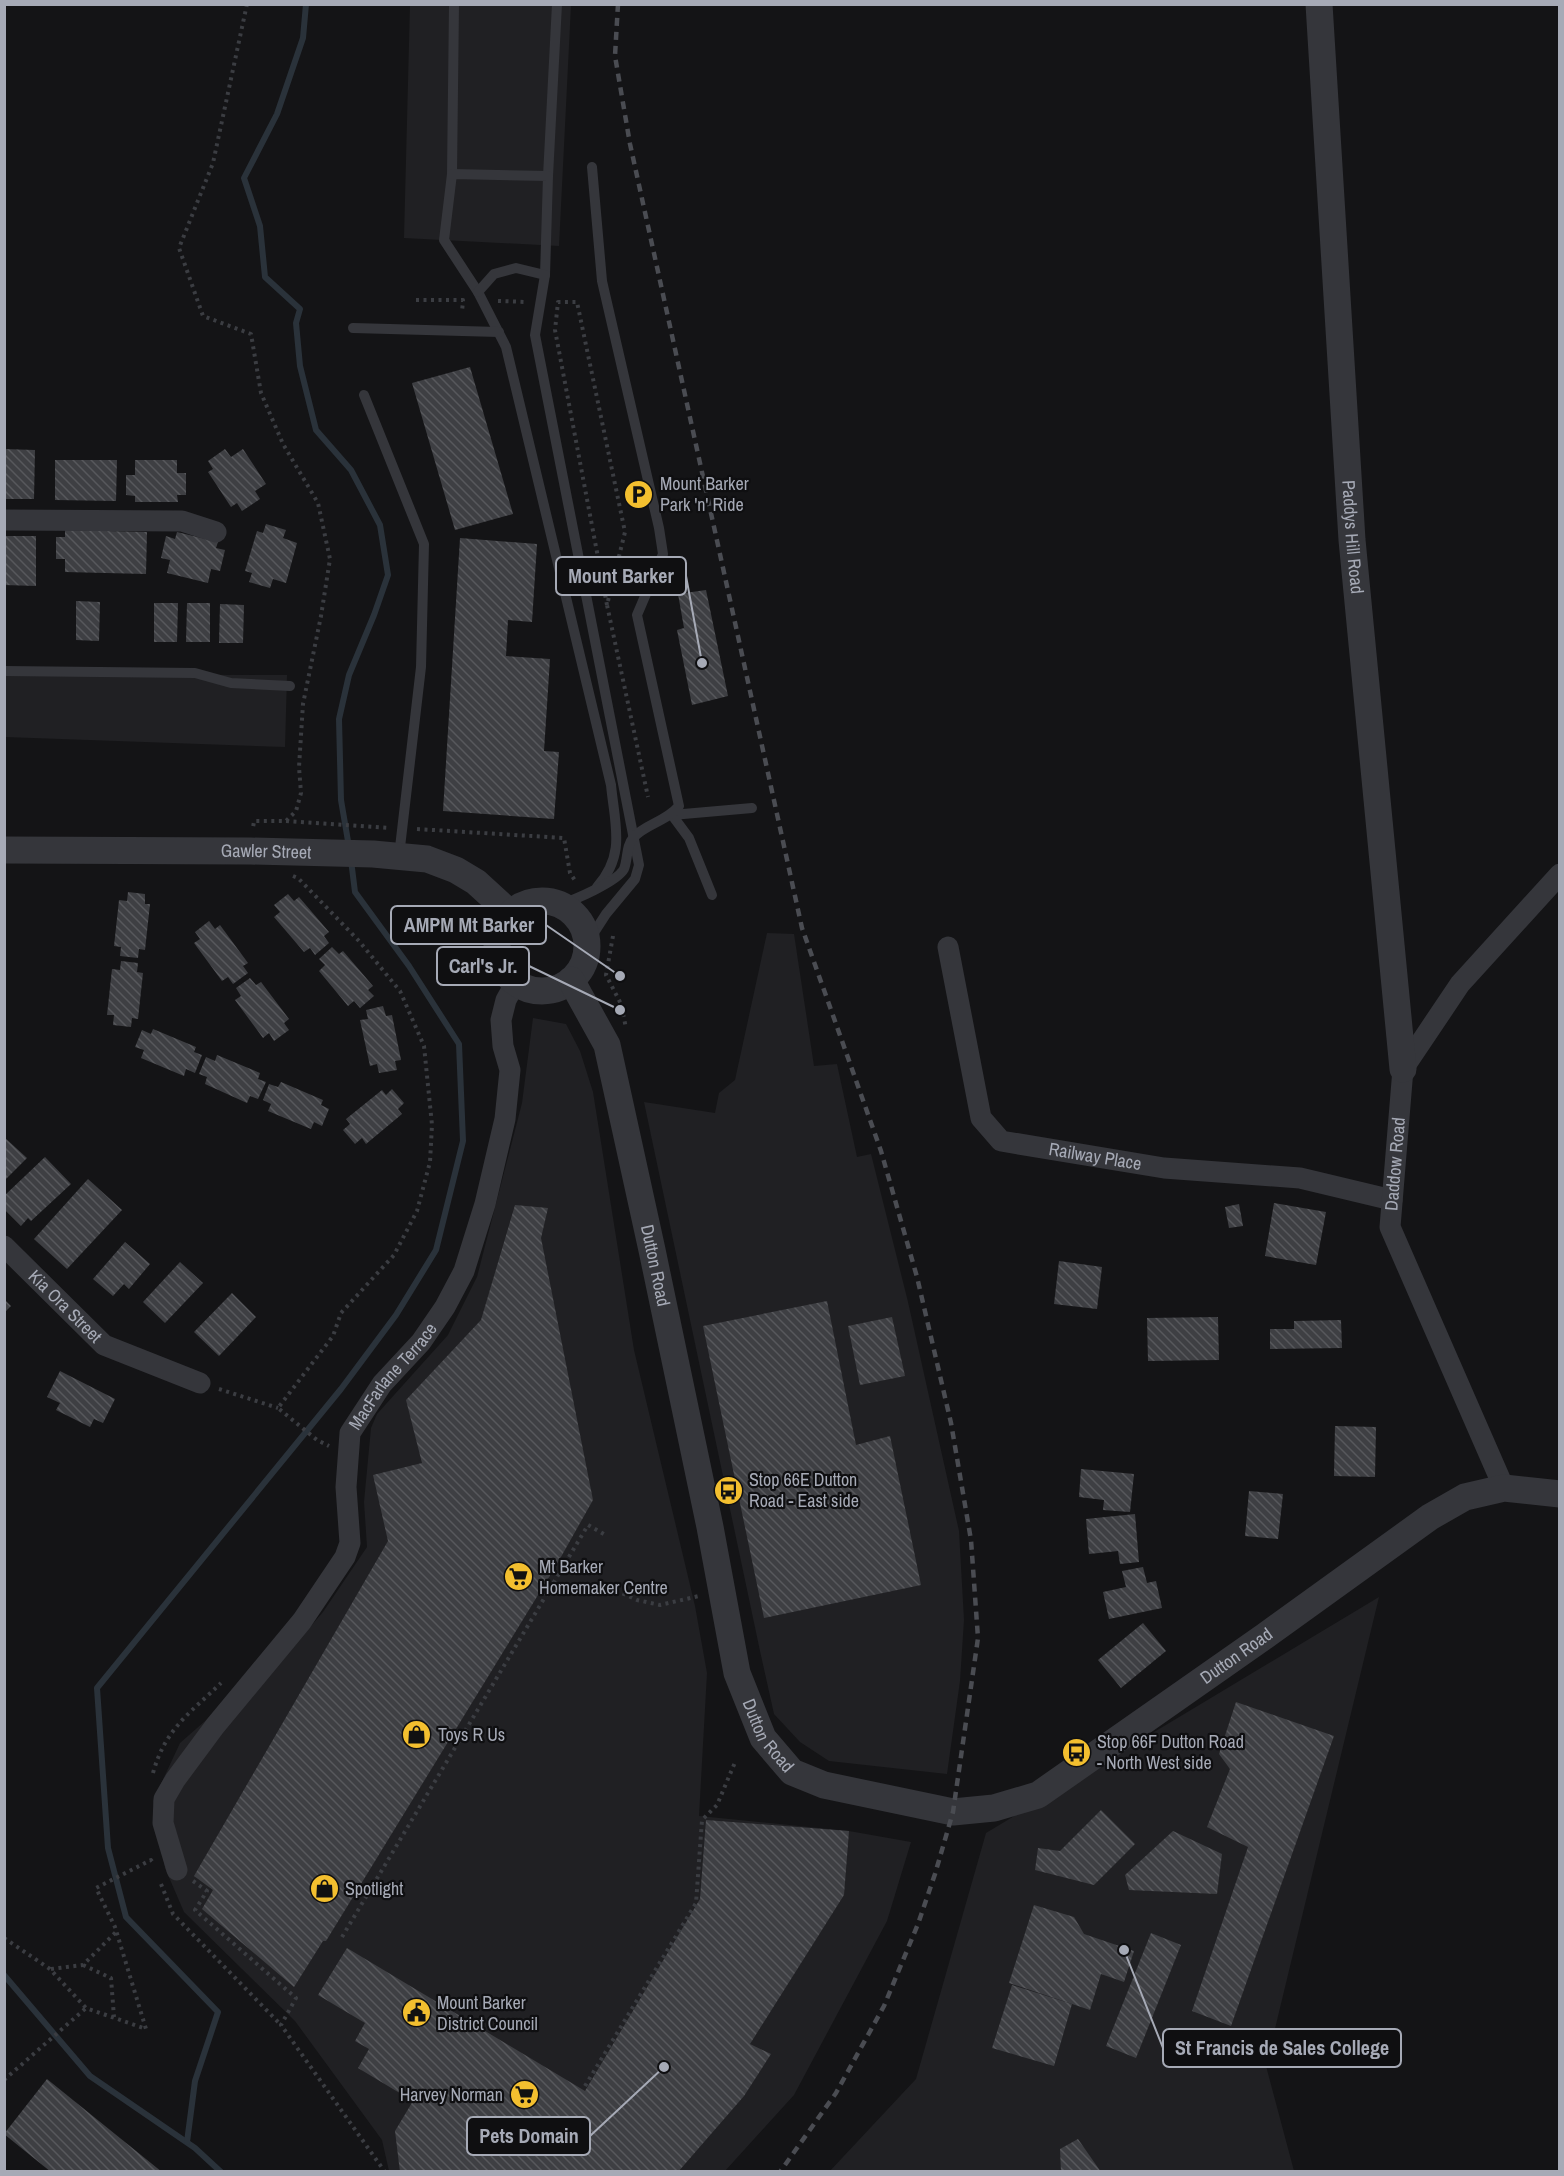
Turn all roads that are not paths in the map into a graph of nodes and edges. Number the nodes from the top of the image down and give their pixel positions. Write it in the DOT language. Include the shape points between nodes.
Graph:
graph roads {
  1 [pos="454,4"];
  2 [pos="557,4"];
  3 [pos="1319,4"];
  4 [pos="592,167"];
  5 [pos="452,174"];
  6 [pos="548,176"];
  7 [pos="545,275"];
  8 [pos="478,292"];
  9 [pos="353,328"];
  10 [pos="499,332"];
  11 [pos="364,395"];
  12 [pos="4,520"];
  13 [pos="216,532"];
  14 [pos="4,671"];
  15 [pos="290,686"];
  16 [pos="752,808"];
  17 [pos="672,816"];
  18 [pos="634,836"];
  19 [pos="4,850"];
  20 [pos="386,856"];
  21 [pos="1560,874"];
  22 [pos="597,887"];
  23 [pos="712,895"];
  24 [pos="559,905"];
  25 [pos="511,914"];
  26 [pos="586,945"];
  27 [pos="948,947"];
  28 [pos="571,980"];
  29 [pos="516,982"];
  30 [pos="1402,1069"];
  31 [pos="1392,1200"];
  32 [pos="4,1246"];
  33 [pos="200,1383"];
  34 [pos="1504,1488"];
  35 [pos="1560,1494"];
  36 [pos="169,1876"];
  1 -- 5 [label="lane"];
  2 -- 6 [label="lane"];
  3 -- 30 [label="street, Paddys Hill Road" via="1352,540"];
  4 -- 17 [label="lane" via="602,281 663,554 636,615 679,806"];
  5 -- 6 [label="lane"];
  5 -- 8 [label="lane" via="444,240"];
  6 -- 7 [label="lane"];
  7 -- 8 [label="lane" via="516,268 494,274"];
  7 -- 18 [label="lane" via="535,335"];
  8 -- 10 [label="lane"];
  9 -- 10 [label="lane"];
  10 -- 22 [label="lane" via="506,347 611,785 616,833 614,860"];
  11 -- 20 [label="lane" via="424,544 422,667"];
  12 -- 13 [label="street" via="182,521"];
  14 -- 15 [label="lane" via="195,673 231,682"];
  16 -- 17 [label="lane"];
  17 -- 18 [label="lane"];
  17 -- 23 [label="lane" via="689,838"];
  18 -- 22 [label="lane" via="620,874"];
  18 -- 26 [label="lane" via="638,874"];
  19 -- 20 [label="street, Gawler Street"];
  20 -- 25 [label="street, Gawler Street" via="427,859 456,870 476,882"];
  21 -- 30 [label="street, Daddow Road" via="1460,984"];
  22 -- 24 [label="lane"];
  24 -- 25 [label="street" via="539,901"];
  24 -- 26 [label="street" via="576,918"];
  25 -- 29 [label="street" via="500,930 497,949 506,974"];
  26 -- 28 [label="street" via="583,964"];
  27 -- 31 [label="street, Railway Place" via="981,1118 1001,1141 1164,1168 1300,1179"];
  28 -- 29 [label="street" via="548,990 531,990"];
  28 -- 34 [label="street, Dutton Road" via="607,1045 660,1284 737,1673 763,1738 792,1772 824,1785 953,1812 994,1808 1038,1794 1430,1517 1465,1497"];
  29 -- 36 [label="street, MacFarlane Terrace" via="501,1020 510,1070 505,1119 464,1271 446,1307 421,1342 382,1384 350,1433 346,1487 350,1543 345,1557 302,1621 215,1726 164,1799"];
  30 -- 31 [label="street, Daddow Road"];
  31 -- 34 [label="street, Daddow Road" via="1390,1227"];
  32 -- 33 [label="street, Kia Ora Street" via="104,1345"];
  34 -- 35 [label="street, Dutton Road"];
}
